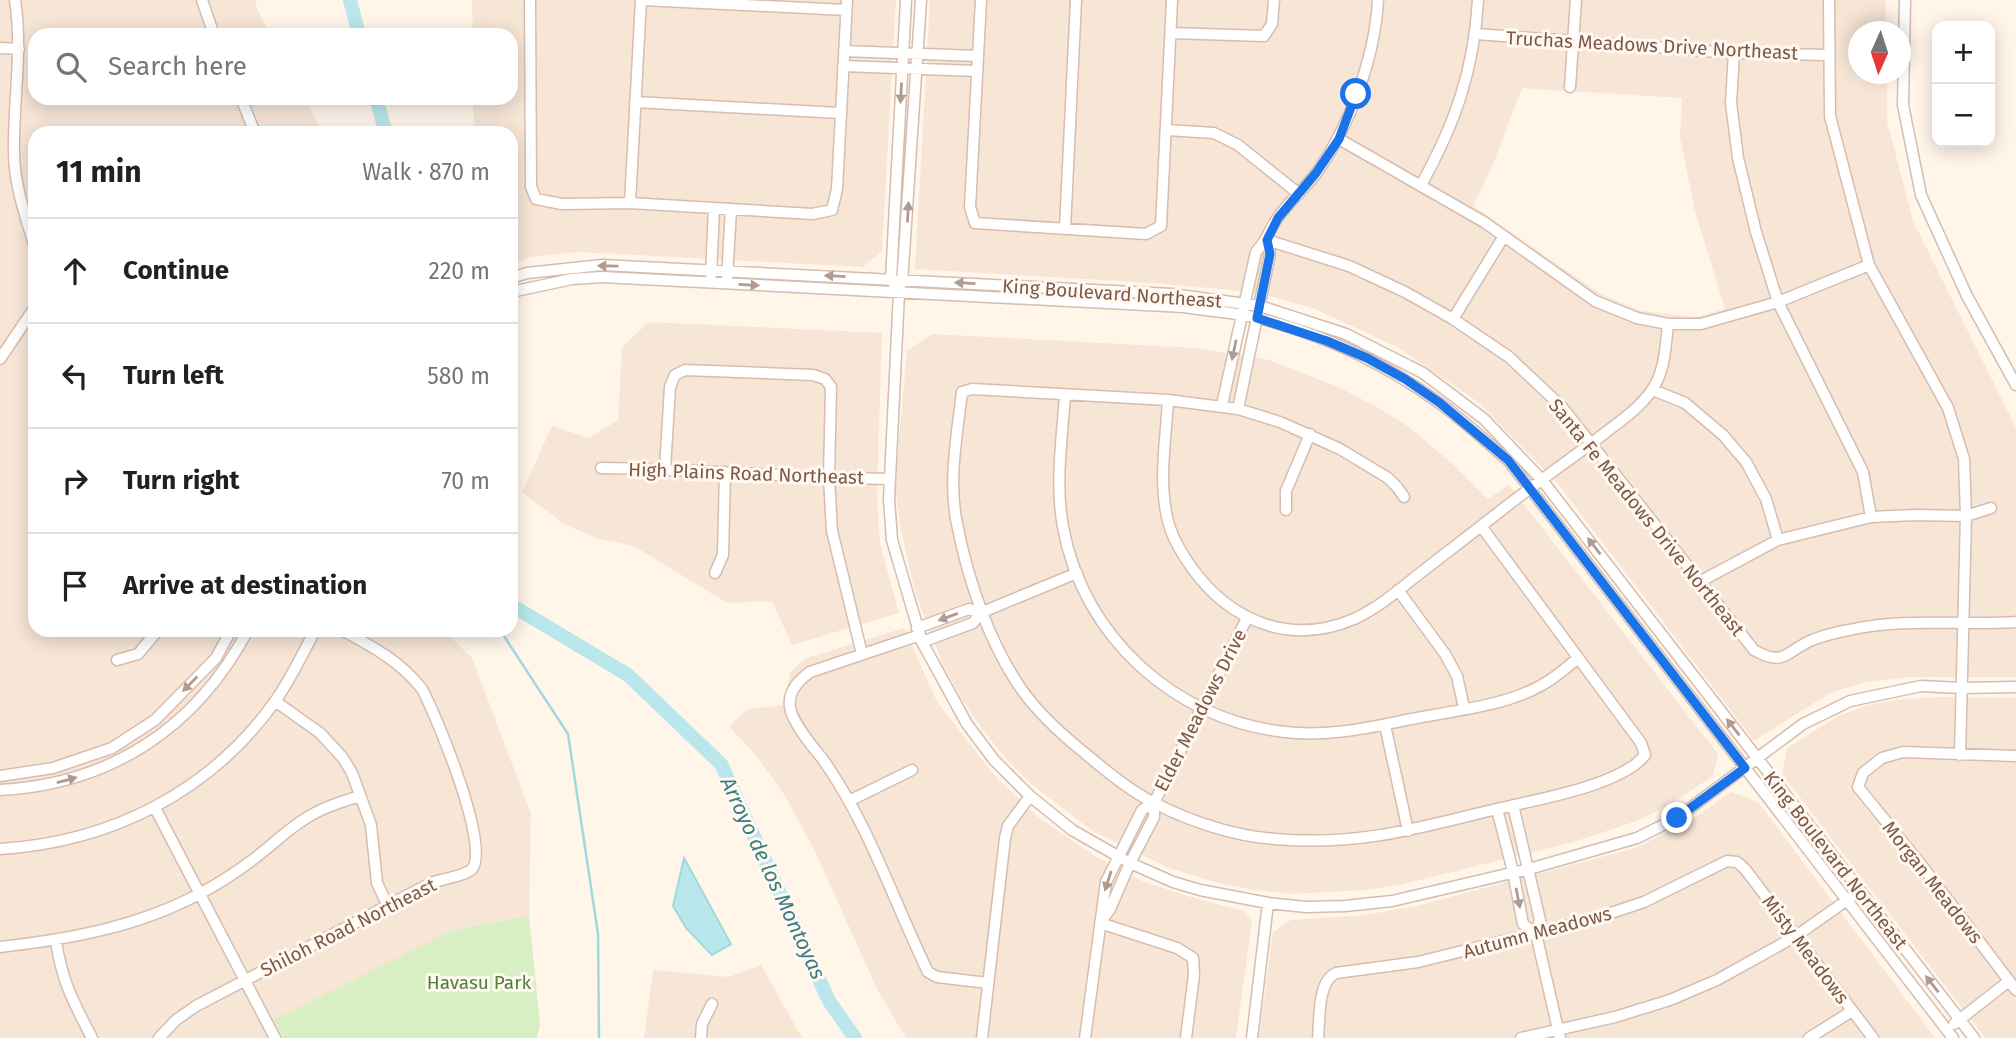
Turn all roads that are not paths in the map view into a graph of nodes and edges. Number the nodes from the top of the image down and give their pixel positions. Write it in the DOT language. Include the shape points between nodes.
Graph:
graph roads {
  1 [pos="15,0"];
  2 [pos="202,0"];
  3 [pos="530,0"];
  4 [pos="642,0"];
  5 [pos="906,0"];
  6 [pos="921,0"];
  7 [pos="981,0"];
  8 [pos="1076,0"];
  9 [pos="1172,0"];
  10 [pos="1274,0"];
  11 [pos="1378,0"];
  12 [pos="1478,0"];
  13 [pos="1576,0"];
  14 [pos="1829,0"];
  15 [pos="1905,0"];
  16 [pos="847,5"];
  17 [pos="212,28"];
  18 [pos="1171,33"];
  19 [pos="1476,34"];
  20 [pos="1573,42"];
  21 [pos="0,48"];
  22 [pos="19,49"];
  23 [pos="844,51"];
  24 [pos="1734,52"];
  25 [pos="903,53"];
  26 [pos="918,54"];
  27 [pos="978,55"];
  28 [pos="1828,55"];
  29 [pos="843,66"];
  30 [pos="902,67"];
  31 [pos="916,68"];
  32 [pos="976,71"];
  33 [pos="1570,88"];
  34 [pos="635,102"];
  35 [pos="245,105"];
  36 [pos="840,113"];
  37 [pos="252,126"];
  38 [pos="1167,130"];
  39 [pos="1339,139"];
  40 [pos="14,153"];
  41 [pos="0,154"];
  42 [pos="1422,185"];
  43 [pos="1299,194"];
  44 [pos="630,203"];
  45 [pos="714,208"];
  46 [pos="731,209"];
  47 [pos="28,223"];
  48 [pos="1065,229"];
  49 [pos="1504,236"];
  50 [pos="1267,240"];
  51 [pos="1869,265"];
  52 [pos="711,271"];
  53 [pos="727,271"];
  54 [pos="518,276"];
  55 [pos="891,279"];
  56 [pos="904,280"];
  57 [pos="710,283"];
  58 [pos="726,284"];
  59 [pos="518,291"];
  60 [pos="899,293"];
  61 [pos="1778,302"];
  62 [pos="1244,303"];
  63 [pos="1258,312"];
  64 [pos="1241,316"];
  65 [pos="28,317"];
  66 [pos="1453,319"];
  67 [pos="1668,324"];
  68 [pos="0,359"];
  69 [pos="2016,385"];
  70 [pos="1653,390"];
  71 [pos="1065,395"];
  72 [pos="1168,400"];
  73 [pos="1222,405"];
  74 [pos="1238,409"];
  75 [pos="1310,434"];
  76 [pos="1591,443"];
  77 [pos="601,468"];
  78 [pos="665,469"];
  79 [pos="725,472"];
  80 [pos="829,478"];
  81 [pos="890,479"];
  82 [pos="1542,480"];
  83 [pos="1530,488"];
  84 [pos="1404,497"];
  85 [pos="1991,508"];
  86 [pos="1286,510"];
  87 [pos="1966,516"];
  88 [pos="1871,517"];
  89 [pos="1481,526"];
  90 [pos="1778,540"];
  91 [pos="715,573"];
  92 [pos="1077,573"];
  93 [pos="1701,581"];
  94 [pos="1398,590"];
  95 [pos="980,613"];
  96 [pos="1247,618"];
  97 [pos="1962,621"];
  98 [pos="2016,622"];
  99 [pos="920,635"];
  100 [pos="152,637"];
  101 [pos="227,637"];
  102 [pos="244,637"];
  103 [pos="311,637"];
  104 [pos="355,637"];
  105 [pos="862,654"];
  106 [pos="1578,658"];
  107 [pos="117,660"];
  108 [pos="2016,687"];
  109 [pos="1961,688"];
  110 [pos="275,701"];
  111 [pos="1200,708"];
  112 [pos="1465,708"];
  113 [pos="1385,724"];
  114 [pos="1960,755"];
  115 [pos="2016,756"];
  116 [pos="1757,759"];
  117 [pos="1745,768"];
  118 [pos="912,770"];
  119 [pos="0,776"];
  120 [pos="0,790"];
  121 [pos="360,796"];
  122 [pos="1030,796"];
  123 [pos="849,801"];
  124 [pos="1154,803"];
  125 [pos="1513,806"];
  126 [pos="155,808"];
  127 [pos="1497,809"];
  128 [pos="1408,831"];
  129 [pos="0,849"];
  130 [pos="1118,857"];
  131 [pos="1737,862"];
  132 [pos="1130,863"];
  133 [pos="1529,869"];
  134 [pos="1513,872"];
  135 [pos="1860,892"];
  136 [pos="201,893"];
  137 [pos="1847,900"];
  138 [pos="1269,903"];
  139 [pos="388,906"];
  140 [pos="1100,923"];
  141 [pos="1536,933"];
  142 [pos="1797,936"];
  143 [pos="56,941"];
  144 [pos="0,947"];
  145 [pos="245,980"];
  146 [pos="988,983"];
  147 [pos="2013,986"];
  148 [pos="712,1004"];
  149 [pos="1852,1011"];
  150 [pos="1959,1020"];
  151 [pos="1949,1033"];
  152 [pos="1559,1034"];
  153 [pos="92,1038"];
  154 [pos="159,1038"];
  155 [pos="275,1038"];
  156 [pos="701,1038"];
  157 [pos="982,1038"];
  158 [pos="1085,1038"];
  159 [pos="1186,1038"];
  160 [pos="1252,1038"];
  161 [pos="1318,1038"];
  162 [pos="1521,1038"];
  163 [pos="1809,1038"];
  164 [pos="1873,1038"];
  165 [pos="1973,1038"];
  1 -- 22 [label="street"];
  2 -- 17 [label="street"];
  3 -- 44 [label="street" via="531,187 536,199 562,204"];
  4 -- 16 [label="street"];
  4 -- 34 [label="street"];
  5 -- 25 [label="street"];
  6 -- 26 [label="street"];
  7 -- 27 [label="street"];
  8 -- 48 [label="street"];
  9 -- 18 [label="street"];
  10 -- 18 [label="street" via="1272,24 1264,36"];
  11 -- 39 [label="street" via="1370,52"];
  12 -- 19 [label="street"];
  13 -- 20 [label="street"];
  14 -- 28 [label="street"];
  15 -- 69 [label="street" via="1903,105 1921,195 1967,296"];
  16 -- 23 [label="street"];
  18 -- 38 [label="street"];
  19 -- 20 [label="street, Truchas Meadows Drive Northeast"];
  19 -- 42 [label="street" via="1459,105"];
  20 -- 24 [label="street, Truchas Meadows Drive Northeast"];
  20 -- 33 [label="street"];
  21 -- 22 [label="street"];
  22 -- 40 [label="street"];
  23 -- 25 [label="street"];
  23 -- 29 [label="street"];
  24 -- 28 [label="street, Truchas Meadows Drive Northeast"];
  24 -- 61 [label="street" via="1731,103 1738,158"];
  25 -- 26 [label="street"];
  25 -- 30 [label="street"];
  26 -- 27 [label="street"];
  26 -- 31 [label="street"];
  27 -- 32 [label="street"];
  28 -- 51 [label="street" via="1830,116"];
  29 -- 30 [label="street"];
  29 -- 36 [label="street"];
  30 -- 31 [label="street"];
  30 -- 55 [label="street, one-way"];
  31 -- 32 [label="street"];
  56 -- 31 [label="street, one-way"];
  32 -- 48 [label="street" via="970,207 975,223"];
  34 -- 36 [label="street"];
  34 -- 44 [label="street"];
  35 -- 37 [label="street"];
  36 -- 46 [label="street" via="832,210 813,214"];
  38 -- 43 [label="street" via="1214,133 1238,145"];
  38 -- 48 [label="street" via="1161,226 1146,234"];
  39 -- 42 [label="street"];
  39 -- 43 [label="street"];
  40 -- 41 [label="street"];
  40 -- 47 [label="street" via="16,181"];
  42 -- 49 [label="street"];
  43 -- 50 [label="street" via="1278,218"];
  44 -- 45 [label="street"];
  45 -- 46 [label="street"];
  45 -- 52 [label="street"];
  46 -- 53 [label="street"];
  49 -- 66 [label="street"];
  49 -- 67 [label="street" via="1595,301 1637,318"];
  50 -- 62 [label="street" via="1256,252"];
  50 -- 63 [label="street" via="1270,254"];
  50 -- 66 [label="street, Santa Fe Meadows Drive Northeast" via="1349,266"];
  51 -- 61 [label="street"];
  51 -- 87 [label="street" via="1948,408 1964,459"];
  52 -- 53 [label="street, King Boulevard Northeast"];
  52 -- 54 [label="street, King Boulevard Northeast, one-way" via="602,265"];
  52 -- 57 [label="street"];
  55 -- 53 [label="street, King Boulevard Northeast, one-way"];
  53 -- 58 [label="street"];
  55 -- 56 [label="street, King Boulevard Northeast"];
  55 -- 60 [label="street"];
  56 -- 60 [label="street"];
  62 -- 56 [label="street, King Boulevard Northeast, one-way" via="1172,294"];
  57 -- 58 [label="street, King Boulevard Northeast"];
  57 -- 59 [label="street, King Boulevard Northeast" via="592,278"];
  58 -- 60 [label="street, King Boulevard Northeast, one-way"];
  60 -- 64 [label="street, King Boulevard Northeast" via="1184,307"];
  60 -- 81 [label="street"];
  61 -- 67 [label="street" via="1701,324"];
  61 -- 88 [label="street" via="1863,472"];
  62 -- 63 [label="street, King Boulevard Northeast"];
  62 -- 64 [label="street"];
  63 -- 64 [label="street, King Boulevard Northeast"];
  63 -- 74 [label="street"];
  63 -- 82 [label="street, King Boulevard Northeast" via="1346,334 1423,373 1484,419"];
  63 -- 83 [label="street, King Boulevard Northeast" via="1405,379 1508,460"];
  64 -- 73 [label="street, one-way"];
  65 -- 68 [label="street"];
  66 -- 76 [label="street, Santa Fe Meadows Drive Northeast" via="1509,357 1562,407"];
  67 -- 70 [label="street"];
  70 -- 76 [label="street"];
  70 -- 90 [label="street" via="1685,403 1723,435 1766,499"];
  71 -- 72 [label="street"];
  71 -- 92 [label="street" via="1058,489 1063,528"];
  71 -- 95 [label="street" via="962,392 953,480 956,522"];
  72 -- 73 [label="street"];
  72 -- 96 [label="street" via="1163,478 1169,524 1202,581 1223,603"];
  73 -- 74 [label="street"];
  74 -- 75 [label="street"];
  75 -- 84 [label="street" via="1388,478"];
  75 -- 86 [label="street" via="1286,491"];
  76 -- 82 [label="street"];
  76 -- 93 [label="street, Santa Fe Meadows Drive Northeast"];
  77 -- 78 [label="street, High Plains Road Northeast"];
  78 -- 79 [label="street, High Plains Road Northeast"];
  78 -- 80 [label="street" via="674,375 685,370 813,375 831,387"];
  79 -- 80 [label="street, High Plains Road Northeast"];
  79 -- 91 [label="street" via="723,555"];
  80 -- 81 [label="street, High Plains Road Northeast"];
  80 -- 105 [label="street" via="832,531"];
  81 -- 99 [label="street" via="892,540"];
  82 -- 83 [label="street"];
  116 -- 82 [label="street, King Boulevard Northeast, one-way"];
  83 -- 89 [label="street"];
  83 -- 117 [label="street, King Boulevard Northeast"];
  85 -- 87 [label="street"];
  87 -- 88 [label="street"];
  87 -- 97 [label="street"];
  88 -- 90 [label="street"];
  89 -- 94 [label="street"];
  89 -- 106 [label="street"];
  90 -- 93 [label="street"];
  92 -- 95 [label="street"];
  92 -- 111 [label="street" via="1087,598 1120,649 1170,691"];
  93 -- 97 [label="street, Santa Fe Meadows Drive Northeast" via="1754,650 1768,658 1784,657 1811,641 1848,630 1889,623"];
  94 -- 96 [label="street" via="1362,615 1322,629 1290,630"];
  94 -- 112 [label="street" via="1445,654 1457,676"];
  95 -- 99 [label="street" via="969,609"];
  95 -- 124 [label="street" via="1021,689 1050,723 1114,778"];
  96 -- 111 [label="street, Elder Meadows Drive"];
  97 -- 98 [label="street"];
  97 -- 109 [label="street"];
  99 -- 105 [label="street"];
  99 -- 122 [label="street" via="967,723 994,760"];
  100 -- 107 [label="street" via="138,654"];
  101 -- 119 [label="street, one-way" via="216,658 155,719 112,748 53,768"];
  120 -- 102 [label="street, one-way" via="70,780 112,764 154,740 191,709 225,670"];
  103 -- 110 [label="street"];
  104 -- 139 [label="street, Shiloh Road Northeast" via="398,662 422,689 471,811 473,868"];
  105 -- 123 [label="street" via="810,672 791,692 794,719"];
  106 -- 112 [label="street" via="1538,687 1513,698"];
  106 -- 125 [label="street" via="1641,743 1645,755 1637,765 1602,780"];
  108 -- 109 [label="street"];
  109 -- 114 [label="street"];
  109 -- 116 [label="street" via="1921,687 1850,701 1803,724"];
  110 -- 121 [label="street" via="332,743 352,773"];
  110 -- 126 [label="street" via="210,771"];
  111 -- 113 [label="street" via="1284,732 1354,731"];
  111 -- 124 [label="street, Elder Meadows Drive"];
  112 -- 113 [label="street"];
  113 -- 128 [label="street"];
  114 -- 115 [label="street"];
  114 -- 147 [label="street, Morgan Meadows" via="1903,752 1882,758 1863,773 1858,787"];
  116 -- 117 [label="street"];
  116 -- 135 [label="street, King Boulevard Northeast"];
  117 -- 133 [label="street" via="1677,818 1637,838"];
  117 -- 137 [label="street, King Boulevard Northeast"];
  118 -- 123 [label="street"];
  121 -- 136 [label="street" via="316,812"];
  121 -- 139 [label="street" via="371,825 377,883"];
  122 -- 130 [label="street" via="1072,830"];
  122 -- 146 [label="street" via="1008,825"];
  123 -- 146 [label="street" via="928,972"];
  124 -- 128 [label="street" via="1224,830 1272,839 1362,839"];
  124 -- 130 [label="street" via="1142,810"];
  124 -- 132 [label="street" via="1154,817"];
  125 -- 127 [label="street"];
  125 -- 133 [label="street"];
  126 -- 129 [label="street" via="91,834"];
  126 -- 136 [label="street"];
  127 -- 128 [label="street"];
  127 -- 134 [label="street"];
  130 -- 132 [label="street"];
  130 -- 140 [label="street, one-way" via="1106,881"];
  131 -- 141 [label="street, Autumn Meadows" via="1727,862 1644,902"];
  131 -- 142 [label="street, Misty Meadows"];
  132 -- 138 [label="street" via="1200,890"];
  132 -- 140 [label="street"];
  133 -- 134 [label="street"];
  133 -- 141 [label="street" via="1540,920"];
  134 -- 138 [label="street" via="1392,901 1306,907"];
  134 -- 141 [label="street, one-way" via="1523,923"];
  135 -- 137 [label="street"];
  150 -- 135 [label="street, King Boulevard Northeast, one-way"];
  136 -- 143 [label="street" via="117,927"];
  136 -- 145 [label="street"];
  137 -- 142 [label="street"];
  137 -- 151 [label="street, King Boulevard Northeast"];
  138 -- 160 [label="street"];
  139 -- 145 [label="street, Shiloh Road Northeast"];
  140 -- 158 [label="street"];
  140 -- 159 [label="street" via="1177,948 1193,958"];
  141 -- 152 [label="street"];
  141 -- 161 [label="street, Autumn Meadows" via="1418,962 1329,976 1323,989"];
  142 -- 149 [label="street, Misty Meadows"];
  142 -- 152 [label="street" via="1670,1000"];
  143 -- 144 [label="street"];
  143 -- 153 [label="street" via="67,989"];
  145 -- 154 [label="street, Shiloh Road Northeast" via="196,1006"];
  145 -- 155 [label="street"];
  146 -- 157 [label="street"];
  147 -- 150 [label="street"];
  148 -- 156 [label="street"];
  149 -- 163 [label="street"];
  149 -- 164 [label="street, Misty Meadows"];
  150 -- 151 [label="street"];
  150 -- 165 [label="street, King Boulevard Northeast"];
  152 -- 162 [label="street"];
}
